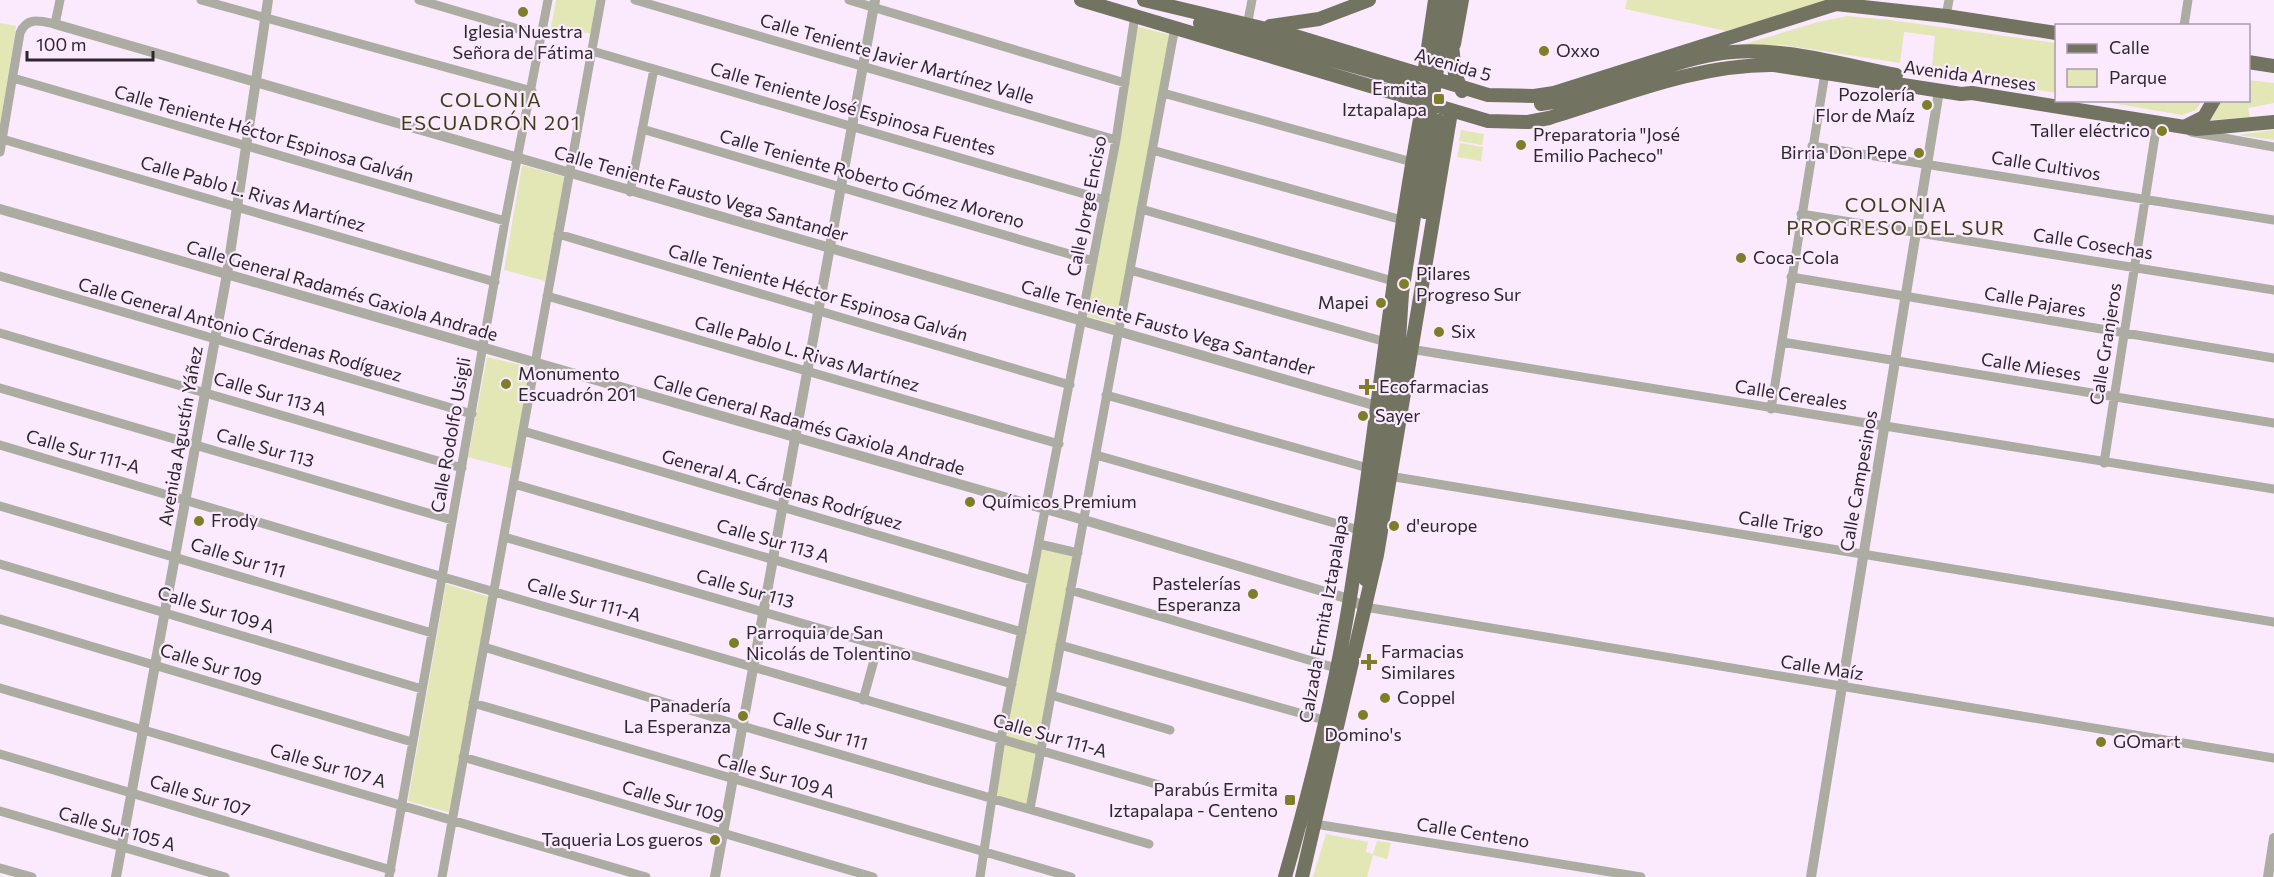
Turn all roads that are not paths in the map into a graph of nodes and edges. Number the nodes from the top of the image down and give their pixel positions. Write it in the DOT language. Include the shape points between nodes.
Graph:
graph roads {
  1 [pos="60,0"];
  2 [pos="201,0"];
  3 [pos="268,0"];
  4 [pos="419,0"];
  5 [pos="549,0"];
  6 [pos="602,0"];
  7 [pos="635,0"];
  8 [pos="849,0"];
  9 [pos="1081,0"];
  10 [pos="1144,0"];
  11 [pos="1252,0"];
  12 [pos="1369,0"];
  13 [pos="1435,0"];
  14 [pos="1448,0"];
  15 [pos="1456,0"];
  16 [pos="1462,0"];
  17 [pos="1949,0"];
  18 [pos="2188,0"];
  19 [pos="1853,3"];
  20 [pos="874,4"];
  21 [pos="1175,9"];
  22 [pos="1135,15"];
  23 [pos="1433,15"];
  24 [pos="1946,16"];
  25 [pos="1458,17"];
  26 [pos="265,18"];
  27 [pos="56,24"];
  28 [pos="2184,24"];
  29 [pos="1249,26"];
  30 [pos="1175,27"];
  31 [pos="2055,33"];
  32 [pos="1451,35"];
  33 [pos="542,36"];
  34 [pos="592,51"];
  35 [pos="2250,62"];
  36 [pos="862,66"];
  37 [pos="2274,66"];
  38 [pos="654,69"];
  39 [pos="1825,73"];
  40 [pos="1424,75"];
  41 [pos="13,78"];
  42 [pos="255,82"];
  43 [pos="1449,82"];
  44 [pos="1125,83"];
  45 [pos="532,91"];
  46 [pos="1939,91"];
  47 [pos="1163,93"];
  48 [pos="1972,93"];
  49 [pos="2213,102"];
  50 [pos="1424,103"];
  51 [pos="1451,112"];
  52 [pos="2274,122"];
  53 [pos="2157,123"];
  54 [pos="852,124"];
  55 [pos="2181,127"];
  56 [pos="642,129"];
  57 [pos="1428,131"];
  58 [pos="2,139"];
  59 [pos="1116,140"];
  60 [pos="246,146"];
  61 [pos="1812,146"];
  62 [pos="2274,147"];
  63 [pos="1152,150"];
  64 [pos="1444,151"];
  65 [pos="0,152"];
  66 [pos="1413,156"];
  67 [pos="518,158"];
  68 [pos="1928,163"];
  69 [pos="569,173"];
  70 [pos="840,186"];
  71 [pos="630,192"];
  72 [pos="2146,199"];
  73 [pos="1105,200"];
  74 [pos="237,205"];
  75 [pos="0,209"];
  76 [pos="1141,209"];
  77 [pos="1801,214"];
  78 [pos="1402,220"];
  79 [pos="2274,220"];
  80 [pos="505,221"];
  81 [pos="1917,233"];
  82 [pos="558,234"];
  83 [pos="829,248"];
  84 [pos="1093,261"];
  85 [pos="2135,267"];
  86 [pos="1130,270"];
  87 [pos="227,274"];
  88 [pos="0,276"];
  89 [pos="1791,278"];
  90 [pos="1394,281"];
  91 [pos="495,282"];
  92 [pos="2274,290"];
  93 [pos="547,296"];
  94 [pos="1906,296"];
  95 [pos="818,309"];
  96 [pos="1081,321"];
  97 [pos="1118,330"];
  98 [pos="0,333"];
  99 [pos="2124,333"];
  100 [pos="215,340"];
  101 [pos="1386,342"];
  102 [pos="1782,342"];
  103 [pos="483,349"];
  104 [pos="1410,349"];
  105 [pos="2274,358"];
  106 [pos="1896,362"];
  107 [pos="536,364"];
  108 [pos="1383,364"];
  109 [pos="806,370"];
  110 [pos="1070,386"];
  111 [pos="0,388"];
  112 [pos="206,392"];
  113 [pos="1106,395"];
  114 [pos="2115,397"];
  115 [pos="1377,406"];
  116 [pos="1771,409"];
  117 [pos="472,414"];
  118 [pos="2274,423"];
  119 [pos="1886,427"];
  120 [pos="523,431"];
  121 [pos="794,438"];
  122 [pos="1059,444"];
  123 [pos="0,445"];
  124 [pos="196,445"];
  125 [pos="1096,455"];
  126 [pos="2104,463"];
  127 [pos="462,468"];
  128 [pos="1368,468"];
  129 [pos="1389,476"];
  130 [pos="514,484"];
  131 [pos="2274,489"];
  132 [pos="186,500"];
  133 [pos="0,506"];
  134 [pos="782,507"];
  135 [pos="1046,509"];
  136 [pos="452,520"];
  137 [pos="1084,520"];
  138 [pos="1359,530"];
  139 [pos="504,537"];
  140 [pos="1039,544"];
  141 [pos="1078,553"];
  142 [pos="1863,554"];
  143 [pos="175,556"];
  144 [pos="772,558"];
  145 [pos="0,564"];
  146 [pos="443,577"];
  147 [pos="1031,580"];
  148 [pos="1070,590"];
  149 [pos="494,592"];
  150 [pos="1366,592"];
  151 [pos="1350,599"];
  152 [pos="1365,607"];
  153 [pos="762,611"];
  154 [pos="165,612"];
  155 [pos="0,619"];
  156 [pos="2274,622"];
  157 [pos="1022,632"];
  158 [pos="432,633"];
  159 [pos="1060,645"];
  160 [pos="878,646"];
  161 [pos="484,647"];
  162 [pos="155,665"];
  163 [pos="752,666"];
  164 [pos="1336,668"];
  165 [pos="1012,684"];
  166 [pos="0,688"];
  167 [pos="1842,688"];
  168 [pos="422,689"];
  169 [pos="1051,696"];
  170 [pos="863,700"];
  171 [pos="473,703"];
  172 [pos="1324,720"];
  173 [pos="742,726"];
  174 [pos="143,729"];
  175 [pos="1170,730"];
  176 [pos="1001,740"];
  177 [pos="412,742"];
  178 [pos="1040,750"];
  179 [pos="0,754"];
  180 [pos="463,757"];
  181 [pos="2274,758"];
  182 [pos="732,780"];
  183 [pos="1309,784"];
  184 [pos="1159,785"];
  185 [pos="1325,787"];
  186 [pos="131,792"];
  187 [pos="992,799"];
  188 [pos="402,805"];
  189 [pos="1030,809"];
  190 [pos="0,812"];
  191 [pos="452,820"];
  192 [pos="1300,822"];
  193 [pos="1316,824"];
  194 [pos="723,834"];
  195 [pos="2274,838"];
  196 [pos="1149,844"];
  197 [pos="121,847"];
  198 [pos="984,853"];
  199 [pos="1290,860"];
  200 [pos="0,868"];
  201 [pos="1304,871"];
  202 [pos="390,874"];
  203 [pos="32,877"];
  204 [pos="116,877"];
  205 [pos="225,877"];
  206 [pos="442,877"];
  207 [pos="646,877"];
  208 [pos="715,877"];
  209 [pos="873,877"];
  210 [pos="980,877"];
  211 [pos="1071,877"];
  212 [pos="1285,877"];
  213 [pos="1641,877"];
  214 [pos="1811,877"];
  215 [pos="2268,877"];
  1 -- 27 [label="street"];
  2 -- 26 [label="street"];
  3 -- 26 [label="street, Avenida Agustín Yáñez"];
  4 -- 33 [label="street"];
  5 -- 33 [label="street, Calle Rodolfo Usigli"];
  6 -- 34 [label="street"];
  7 -- 36 [label="street, Calle Teniente Javier Martínez Valle"];
  8 -- 20 [label="street"];
  9 -- 22 [label="main road"];
  10 -- 21 [label="main road, Avenida 5"];
  11 -- 29 [label="street"];
  12 -- 29 [label="main road" via="1319,19"];
  13 -- 23 [label="main road"];
  14 -- 57 [label="main road, Calzada Ermita Iztapalapa"];
  15 -- 32 [label="main road, Calzada Ermita Iztapalapa"];
  16 -- 25 [label="main road"];
  17 -- 24 [label="street"];
  18 -- 28 [label="street"];
  19 -- 24 [label="main road"];
  19 -- 43 [label="main road, Avenida 5" via="1836,4 1554,93 1488,95"];
  20 -- 36 [label="street"];
  20 -- 44 [label="street"];
  21 -- 29 [label="main road, Avenida 5"];
  21 -- 57 [label="main road" via="1203,24 1407,81 1423,100"];
  22 -- 30 [label="main road"];
  22 -- 44 [label="street, Calle Jorge Enciso"];
  23 -- 25 [label="main road" via="1445,24"];
  23 -- 40 [label="main road"];
  24 -- 31 [label="main road"];
  25 -- 43 [label="main road"];
  26 -- 42 [label="street, Avenida Agustín Yáñez"];
  26 -- 45 [label="street"];
  27 -- 41 [label="street, Calle Teniente Fausto Vega Santander" via="36,20 20,33"];
  27 -- 42 [label="street, Calle Teniente Fausto Vega Santander"];
  29 -- 40 [label="main road, Avenida 5"];
  30 -- 47 [label="street"];
  30 -- 50 [label="main road"];
  32 -- 48 [label="main road" via="1460,88 1473,99 1500,105 1566,99 1695,59 1736,51 1775,53 1965,86"];
  32 -- 108 [label="main road, Calzada Ermita Iztapalapa" via="1411,307"];
  33 -- 45 [label="street, Calle Rodolfo Usigli"];
  34 -- 38 [label="street, Calle Teniente José Espinosa Fuentes"];
  34 -- 69 [label="street"];
  35 -- 37 [label="main road"];
  36 -- 54 [label="street"];
  36 -- 59 [label="street, Calle Teniente Javier Martínez Valle"];
  38 -- 54 [label="street, Calle Teniente José Espinosa Fuentes"];
  38 -- 56 [label="street"];
  39 -- 46 [label="main road, Avenida Arneses"];
  39 -- 51 [label="main road, Avenida Arneses" via="1774,65 1717,68 1529,122 1488,122"];
  39 -- 61 [label="street"];
  40 -- 43 [label="main road, Avenida 5"];
  41 -- 58 [label="street"];
  41 -- 60 [label="street, Calle Teniente Héctor Espinosa Galván"];
  42 -- 60 [label="street, Avenida Agustín Yáñez"];
  42 -- 67 [label="street, Calle Teniente Fausto Vega Santander"];
  44 -- 59 [label="street, Calle Jorge Enciso"];
  45 -- 67 [label="street, Calle Rodolfo Usigli"];
  46 -- 48 [label="main road, Avenida Arneses"];
  46 -- 68 [label="street, Calle Campesinos"];
  47 -- 63 [label="street"];
  47 -- 66 [label="street"];
  48 -- 53 [label="main road, Avenida Arneses"];
  49 -- 55 [label="main road" via="2198,122"];
  50 -- 51 [label="main road"];
  50 -- 66 [label="main road, Calzada Ermita Iztapalapa"];
  51 -- 64 [label="main road, Calzada Ermita Iztapalapa"];
  52 -- 55 [label="main road, Avenida Arneses" via="2221,129"];
  53 -- 55 [label="main road, Avenida Arneses"];
  53 -- 72 [label="street, Calle Granjeros"];
  54 -- 70 [label="street"];
  54 -- 73 [label="street, Calle Teniente José Espinosa Fuentes"];
  55 -- 62 [label="street" via="2194,134"];
  56 -- 70 [label="street, Calle Teniente Roberto Gómez Moreno"];
  56 -- 71 [label="street"];
  57 -- 150 [label="main road, Calzada Ermita Iztapalapa" via="1366,554"];
  58 -- 65 [label="street"];
  58 -- 74 [label="street, Calle Pablo L. Rivas Martínez"];
  59 -- 73 [label="street, Calle Jorge Enciso"];
  60 -- 74 [label="street, Avenida Agustín Yáñez"];
  60 -- 80 [label="street, Calle Teniente Héctor Espinosa Galván"];
  61 -- 68 [label="street, Calle Cultivos"];
  61 -- 77 [label="street"];
  63 -- 76 [label="street"];
  63 -- 78 [label="street"];
  64 -- 66 [label="main road" via="1425,141"];
  64 -- 104 [label="main road, Calzada Ermita Iztapalapa"];
  66 -- 78 [label="main road, Calzada Ermita Iztapalapa"];
  67 -- 69 [label="street, Calle Teniente Fausto Vega Santander"];
  67 -- 80 [label="street, Calle Rodolfo Usigli"];
  68 -- 72 [label="street, Calle Cultivos"];
  68 -- 81 [label="street, Calle Campesinos"];
  69 -- 71 [label="street, Calle Teniente Fausto Vega Santander"];
  69 -- 82 [label="street"];
  70 -- 83 [label="street"];
  70 -- 84 [label="street, Calle Teniente Roberto Gómez Moreno"];
  71 -- 83 [label="street, Calle Teniente Fausto Vega Santander"];
  72 -- 79 [label="street, Calle Cultivos"];
  72 -- 85 [label="street, Calle Granjeros"];
  73 -- 84 [label="street, Calle Jorge Enciso"];
  74 -- 87 [label="street, Avenida Agustín Yáñez"];
  74 -- 91 [label="street, Calle Pablo L. Rivas Martínez"];
  75 -- 87 [label="street, Calle General Radamés Gaxiola Andrade"];
  76 -- 86 [label="street"];
  76 -- 90 [label="street"];
  77 -- 81 [label="street, Calle Cosechas"];
  77 -- 89 [label="street"];
  78 -- 90 [label="main road, Calzada Ermita Iztapalapa"];
  80 -- 91 [label="street, Calle Rodolfo Usigli"];
  81 -- 85 [label="street, Calle Cosechas"];
  81 -- 94 [label="street, Calle Campesinos"];
  82 -- 93 [label="street"];
  82 -- 95 [label="street, Calle Teniente Héctor Espinosa Galván"];
  83 -- 95 [label="street"];
  83 -- 96 [label="street, Calle Teniente Fausto Vega Santander"];
  84 -- 96 [label="street, Calle Jorge Enciso"];
  85 -- 92 [label="street, Calle Cosechas"];
  85 -- 99 [label="street, Calle Granjeros"];
  86 -- 97 [label="street"];
  86 -- 101 [label="street"];
  87 -- 100 [label="street, Avenida Agustín Yáñez"];
  87 -- 103 [label="street, Calle General Radamés Gaxiola Andrade"];
  88 -- 100 [label="street, Calle General Antonio Cárdenas Rodíguez"];
  89 -- 94 [label="street, Calle Pajares"];
  89 -- 102 [label="street"];
  90 -- 101 [label="main road, Calzada Ermita Iztapalapa"];
  91 -- 103 [label="street, Calle Rodolfo Usigli"];
  93 -- 107 [label="street"];
  93 -- 109 [label="street, Calle Pablo L. Rivas Martínez"];
  94 -- 99 [label="street, Calle Pajares"];
  94 -- 106 [label="street, Calle Campesinos"];
  95 -- 109 [label="street"];
  95 -- 110 [label="street, Calle Teniente Héctor Espinosa Galván"];
  96 -- 97 [label="street, Calle Teniente Fausto Vega Santander"];
  96 -- 110 [label="street, Calle Jorge Enciso"];
  97 -- 113 [label="street"];
  97 -- 115 [label="street, Calle Teniente Fausto Vega Santander"];
  98 -- 112 [label="street, Calle Sur 113 A"];
  99 -- 105 [label="street, Calle Pajares"];
  99 -- 114 [label="street, Calle Granjeros"];
  100 -- 112 [label="street, Avenida Agustín Yáñez"];
  100 -- 117 [label="street, Calle General Antonio Cárdenas Rodíguez"];
  101 -- 108 [label="main road, Calzada Ermita Iztapalapa"];
  102 -- 106 [label="street, Calle Mieses"];
  102 -- 116 [label="street"];
  103 -- 107 [label="street, Calle General Radamés Gaxiola Andrade"];
  103 -- 117 [label="street, Calle Rodolfo Usigli"];
  104 -- 116 [label="street, Calle Cereales"];
  104 -- 129 [label="main road, Calzada Ermita Iztapalapa"];
  106 -- 114 [label="street, Calle Mieses"];
  106 -- 119 [label="street, Calle Campesinos"];
  107 -- 120 [label="street"];
  107 -- 121 [label="street, Calle General Radamés Gaxiola Andrade"];
  108 -- 115 [label="main road, Calzada Ermita Iztapalapa"];
  109 -- 121 [label="street"];
  109 -- 122 [label="street, Calle Pablo L. Rivas Martínez"];
  110 -- 122 [label="street, Calle Jorge Enciso"];
  111 -- 124 [label="street, Calle Sur 113"];
  112 -- 124 [label="street, Avenida Agustín Yáñez"];
  112 -- 127 [label="street, Calle Sur 113 A"];
  113 -- 125 [label="street"];
  113 -- 128 [label="street"];
  114 -- 118 [label="street, Calle Mieses"];
  114 -- 126 [label="street, Calle Granjeros"];
  115 -- 128 [label="main road, Calzada Ermita Iztapalapa"];
  116 -- 119 [label="street, Calle Cereales"];
  117 -- 127 [label="street, Calle Rodolfo Usigli"];
  119 -- 126 [label="street, Calle Cereales"];
  119 -- 142 [label="street, Calle Campesinos"];
  120 -- 130 [label="street"];
  120 -- 134 [label="street, General A. Cárdenas Rodríguez"];
  121 -- 134 [label="street"];
  121 -- 135 [label="street, Calle General Radamés Gaxiola Andrade"];
  122 -- 135 [label="street, Calle Jorge Enciso"];
  123 -- 132 [label="street, Calle Sur 111-A"];
  124 -- 132 [label="street, Avenida Agustín Yáñez"];
  124 -- 136 [label="street, Calle Sur 113"];
  125 -- 137 [label="street"];
  125 -- 138 [label="street"];
  126 -- 131 [label="street, Calle Cereales"];
  127 -- 136 [label="street, Calle Rodolfo Usigli"];
  128 -- 138 [label="main road, Calzada Ermita Iztapalapa"];
  129 -- 142 [label="street, Calle Trigo"];
  129 -- 150 [label="main road, Calzada Ermita Iztapalapa" via="1377,555"];
  130 -- 139 [label="street"];
  130 -- 144 [label="street, Calle Sur 113 A"];
  132 -- 143 [label="street, Avenida Agustín Yáñez"];
  132 -- 146 [label="street, Calle Sur 111-A"];
  133 -- 143 [label="street, Calle Sur 111"];
  134 -- 144 [label="street"];
  134 -- 147 [label="street, General A. Cárdenas Rodríguez"];
  135 -- 137 [label="street, Calle General Radamés Gaxiola Andrade"];
  135 -- 140 [label="street, Calle Jorge Enciso"];
  136 -- 146 [label="street, Calle Rodolfo Usigli"];
  137 -- 141 [label="street"];
  137 -- 151 [label="street, Calle General Radamés Gaxiola Andrade"];
  138 -- 151 [label="main road, Calzada Ermita Iztapalapa"];
  139 -- 149 [label="street"];
  139 -- 153 [label="street, Calle Sur 113"];
  140 -- 141 [label="street"];
  140 -- 147 [label="street, Calle Jorge Enciso"];
  141 -- 148 [label="street"];
  142 -- 156 [label="street, Calle Trigo"];
  142 -- 167 [label="street, Calle Campesinos"];
  143 -- 154 [label="street, Avenida Agustín Yáñez"];
  143 -- 158 [label="street, Calle Sur 111"];
  144 -- 153 [label="street"];
  144 -- 157 [label="street, Calle Sur 113 A"];
  145 -- 154 [label="street, Calle Sur 109 A"];
  146 -- 149 [label="street, Calle Sur 111-A"];
  146 -- 158 [label="street, Calle Rodolfo Usigli"];
  147 -- 157 [label="street, Calle Jorge Enciso"];
  148 -- 159 [label="street"];
  148 -- 164 [label="street"];
  149 -- 161 [label="street"];
  149 -- 163 [label="street, Calle Sur 111-A"];
  150 -- 152 [label="main road, Calzada Ermita Iztapalapa"];
  151 -- 152 [label="street, Calle General Radamés Gaxiola Andrade"];
  151 -- 164 [label="main road, Calzada Ermita Iztapalapa"];
  152 -- 167 [label="street, Calle Maíz"];
  152 -- 185 [label="main road, Calzada Ermita Iztapalapa"];
  153 -- 160 [label="street, Calle Sur 113"];
  153 -- 163 [label="street"];
  154 -- 162 [label="street, Avenida Agustín Yáñez"];
  154 -- 168 [label="street, Calle Sur 109 A"];
  155 -- 162 [label="street, Calle Sur 109"];
  157 -- 165 [label="street, Calle Jorge Enciso"];
  158 -- 168 [label="street, Calle Rodolfo Usigli"];
  159 -- 169 [label="street"];
  159 -- 172 [label="street"];
  160 -- 165 [label="street, Calle Sur 113"];
  160 -- 170 [label="street"];
  161 -- 171 [label="street"];
  161 -- 173 [label="street, Calle Sur 111"];
  162 -- 174 [label="street, Avenida Agustín Yáñez"];
  162 -- 177 [label="street, Calle Sur 109"];
  163 -- 170 [label="street, Calle Sur 111-A"];
  163 -- 173 [label="street"];
  164 -- 172 [label="main road, Calzada Ermita Iztapalapa"];
  165 -- 176 [label="street, Calle Jorge Enciso"];
  166 -- 174 [label="street, Calle Sur 107 A"];
  167 -- 181 [label="street, Calle Maíz"];
  167 -- 214 [label="street, Calle Campesinos"];
  168 -- 177 [label="street, Calle Rodolfo Usigli"];
  169 -- 175 [label="street"];
  169 -- 178 [label="street"];
  170 -- 176 [label="street, Calle Sur 111-A"];
  171 -- 180 [label="street"];
  171 -- 182 [label="street, Calle Sur 109 A"];
  172 -- 183 [label="main road, Calzada Ermita Iztapalapa"];
  173 -- 182 [label="street"];
  173 -- 187 [label="street, Calle Sur 111"];
  174 -- 186 [label="street, Avenida Agustín Yáñez"];
  174 -- 188 [label="street, Calle Sur 107 A"];
  176 -- 178 [label="street, Calle Sur 111-A"];
  176 -- 187 [label="street, Calle Jorge Enciso"];
  177 -- 188 [label="street, Calle Rodolfo Usigli"];
  178 -- 184 [label="street, Calle Sur 111-A"];
  178 -- 189 [label="street"];
  179 -- 186 [label="street, Calle Sur 107"];
  180 -- 191 [label="street"];
  180 -- 194 [label="street, Calle Sur 109"];
  182 -- 194 [label="street"];
  182 -- 198 [label="street, Calle Sur 109 A"];
  183 -- 185 [label="main road"];
  183 -- 192 [label="main road, Calzada Ermita Iztapalapa"];
  185 -- 193 [label="main road, Calzada Ermita Iztapalapa"];
  186 -- 197 [label="street, Avenida Agustín Yáñez"];
  186 -- 202 [label="street, Calle Sur 107"];
  187 -- 189 [label="street, Calle Sur 111"];
  187 -- 198 [label="street, Calle Jorge Enciso"];
  188 -- 191 [label="street, Calle Sur 107 A"];
  188 -- 202 [label="street, Calle Rodolfo Usigli"];
  189 -- 196 [label="street, Calle Sur 111"];
  190 -- 197 [label="street, Calle Sur 105 A"];
  191 -- 206 [label="street"];
  191 -- 207 [label="street, Calle Sur 107 A"];
  192 -- 193 [label="street, Calle Centeno"];
  192 -- 199 [label="main road, Calzada Ermita Iztapalapa"];
  193 -- 201 [label="main road, Calzada Ermita Iztapalapa"];
  193 -- 213 [label="street, Calle Centeno"];
  194 -- 208 [label="street"];
  194 -- 209 [label="street, Calle Sur 109"];
  195 -- 215 [label="street"];
  197 -- 204 [label="street, Avenida Agustín Yáñez"];
  197 -- 205 [label="street, Calle Sur 105 A"];
  198 -- 210 [label="street, Calle Jorge Enciso"];
  198 -- 211 [label="street, Calle Sur 109 A"];
  199 -- 201 [label="main road"];
  199 -- 212 [label="main road, Calzada Ermita Iztapalapa"];
  200 -- 203 [label="street"];
}
